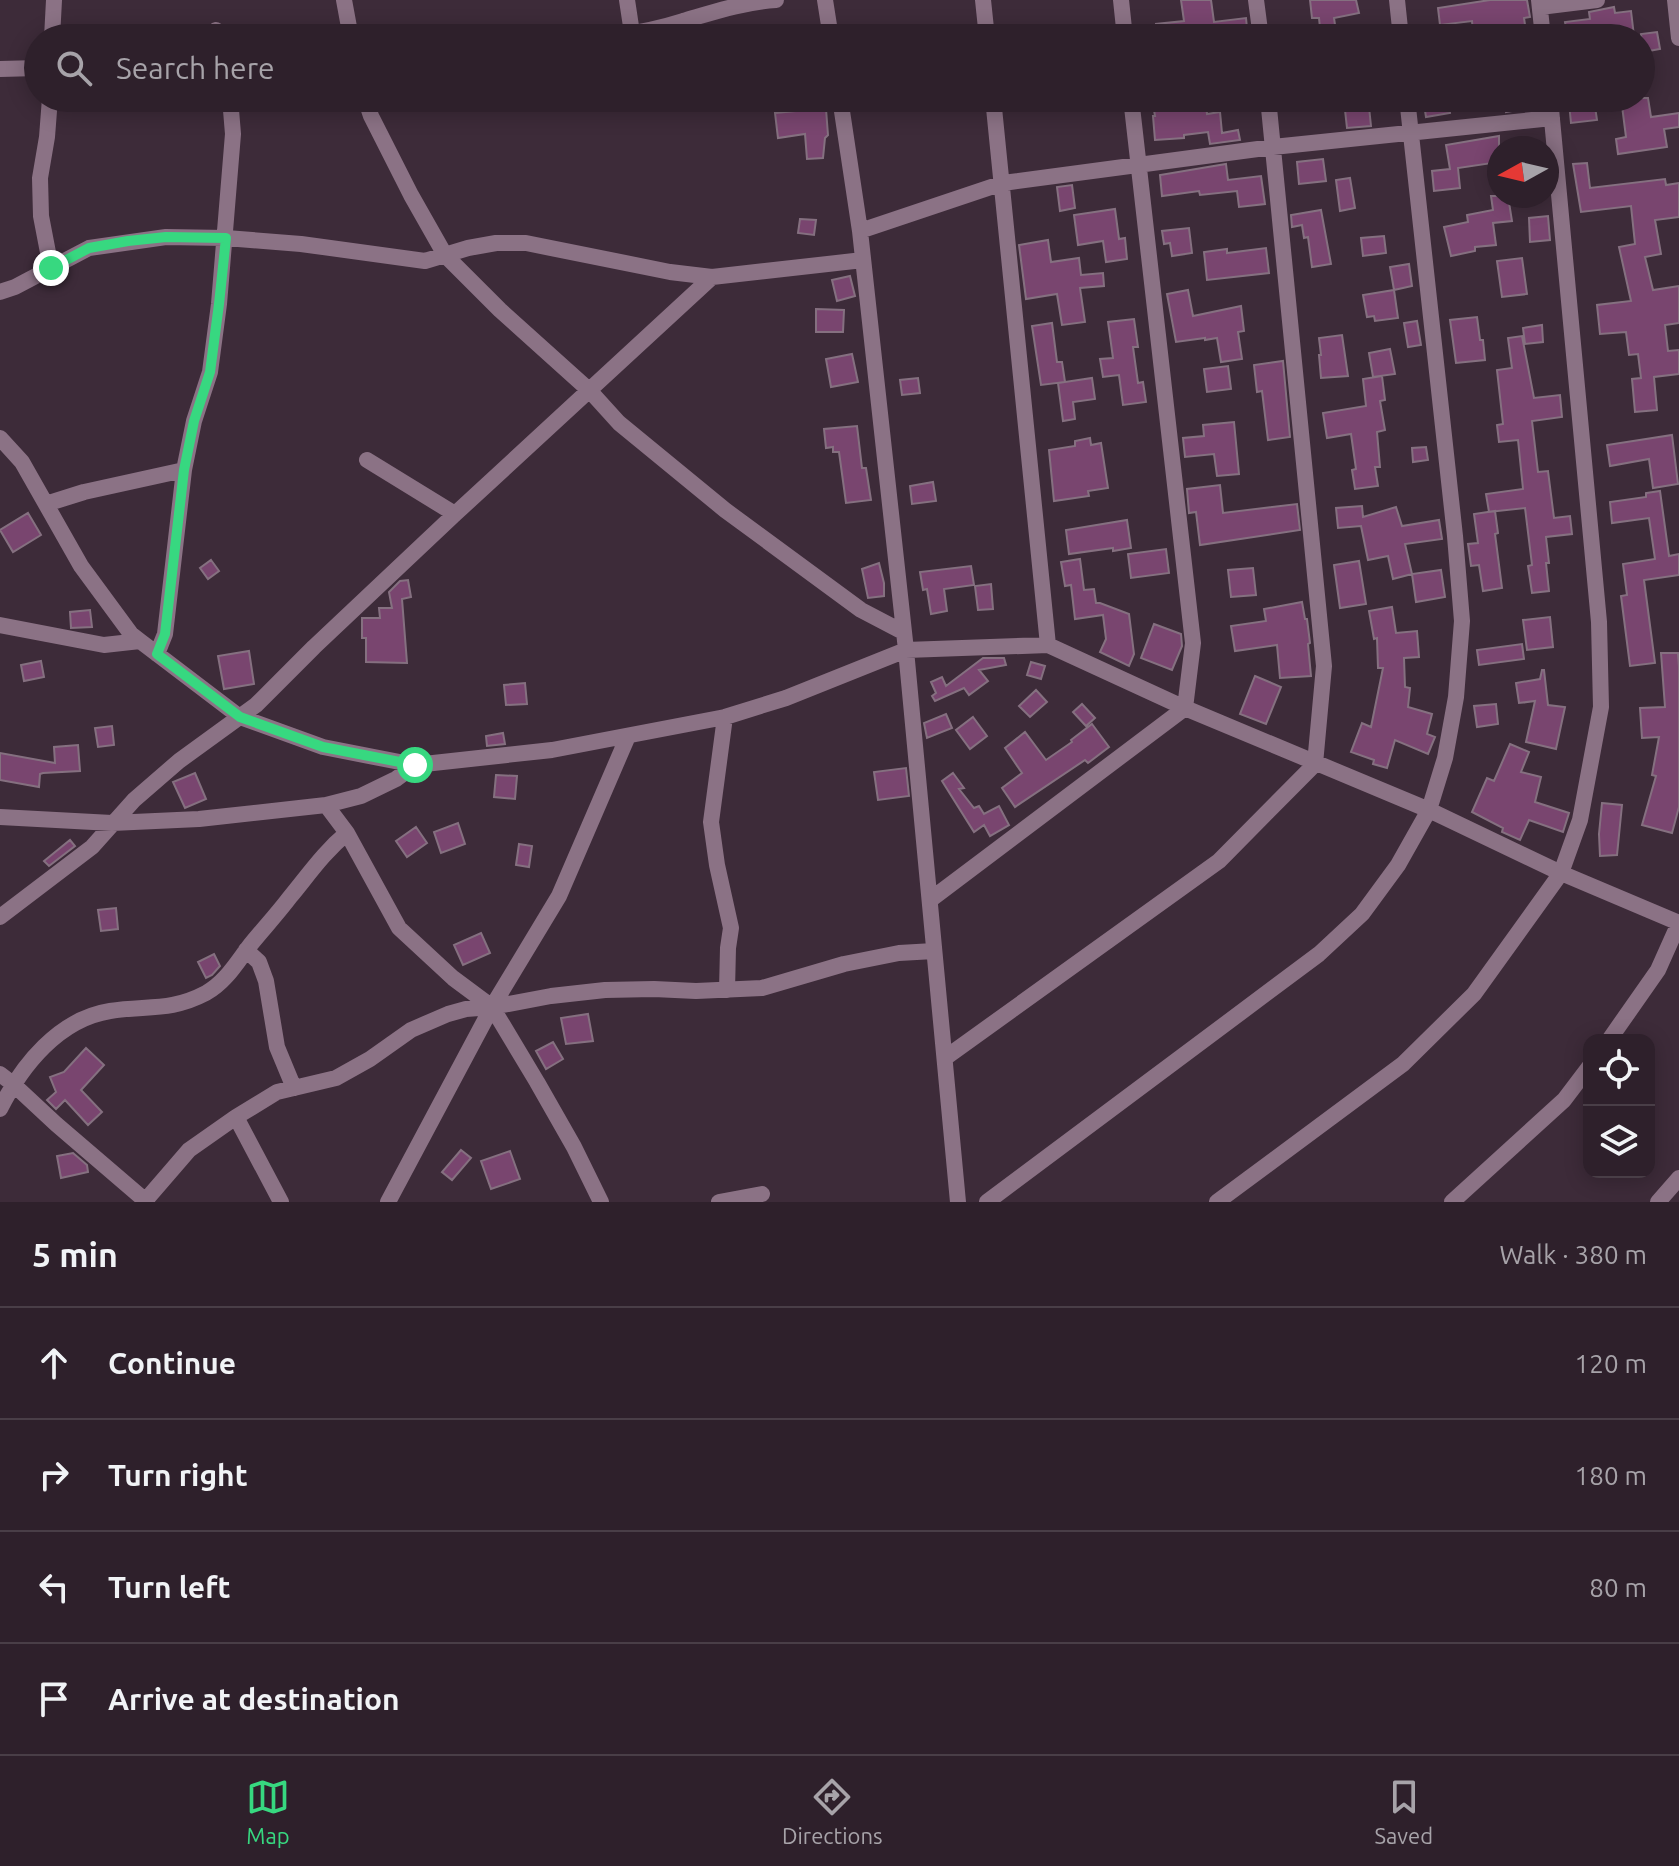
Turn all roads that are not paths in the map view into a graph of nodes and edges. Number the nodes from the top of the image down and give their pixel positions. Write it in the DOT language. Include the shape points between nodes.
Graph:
graph roads {
  1 [pos="54,0"];
  2 [pos="344,0"];
  3 [pos="627,0"];
  4 [pos="776,0"];
  5 [pos="825,0"];
  6 [pos="983,0"];
  7 [pos="1121,0"];
  8 [pos="1256,0"];
  9 [pos="1397,0"];
  10 [pos="1597,0"];
  11 [pos="1675,0"];
  12 [pos="1539,4"];
  13 [pos="53,24"];
  14 [pos="348,24"];
  15 [pos="631,24"];
  16 [pos="671,24"];
  17 [pos="829,24"];
  18 [pos="986,24"];
  19 [pos="1124,24"];
  20 [pos="1259,24"];
  21 [pos="1400,24"];
  22 [pos="1541,24"];
  23 [pos="1679,38"];
  24 [pos="24,68"];
  25 [pos="0,69"];
  26 [pos="49,112"];
  27 [pos="231,112"];
  28 [pos="370,112"];
  29 [pos="842,112"];
  30 [pos="995,112"];
  31 [pos="1132,112"];
  32 [pos="1269,112"];
  33 [pos="1409,112"];
  34 [pos="1551,112"];
  35 [pos="1552,118"];
  36 [pos="1411,132"];
  37 [pos="1273,147"];
  38 [pos="1138,164"];
  39 [pos="1003,183"];
  40 [pos="860,231"];
  41 [pos="226,238"];
  42 [pos="445,255"];
  43 [pos="863,260"];
  44 [pos="51,268"];
  45 [pos="712,277"];
  46 [pos="0,292"];
  47 [pos="590,391"];
  48 [pos="0,438"];
  49 [pos="367,460"];
  50 [pos="184,470"];
  51 [pos="46,504"];
  52 [pos="455,514"];
  53 [pos="0,625"];
  54 [pos="903,632"];
  55 [pos="140,641"];
  56 [pos="1048,645"];
  57 [pos="906,650"];
  58 [pos="157,654"];
  59 [pos="1185,708"];
  60 [pos="240,717"];
  61 [pos="725,717"];
  62 [pos="628,736"];
  63 [pos="1315,764"];
  64 [pos="415,765"];
  65 [pos="326,805"];
  66 [pos="1429,810"];
  67 [pos="0,817"];
  68 [pos="112,823"];
  69 [pos="347,833"];
  70 [pos="1561,873"];
  71 [pos="930,900"];
  72 [pos="0,917"];
  73 [pos="1679,923"];
  74 [pos="246,950"];
  75 [pos="934,951"];
  76 [pos="727,990"];
  77 [pos="492,1007"];
  78 [pos="1613,1034"];
  79 [pos="945,1058"];
  80 [pos="1583,1075"];
  81 [pos="6,1079"];
  82 [pos="294,1088"];
  83 [pos="0,1109"];
  84 [pos="236,1117"];
  85 [pos="1679,1178"];
  86 [pos="762,1194"];
  87 [pos="146,1201"];
  88 [pos="281,1202"];
  89 [pos="388,1202"];
  90 [pos="601,1202"];
  91 [pos="719,1202"];
  92 [pos="958,1202"];
  93 [pos="987,1202"];
  94 [pos="1217,1202"];
  95 [pos="1452,1202"];
  96 [pos="1658,1202"];
  1 -- 13 [label="street"];
  2 -- 14 [label="street"];
  3 -- 15 [label="street"];
  4 -- 16 [label="street"];
  5 -- 17 [label="street"];
  6 -- 18 [label="street"];
  7 -- 19 [label="street"];
  8 -- 20 [label="street"];
  9 -- 21 [label="street"];
  10 -- 12 [label="street"];
  11 -- 23 [label="street"];
  12 -- 22 [label="street"];
  24 -- 25 [label="street"];
  26 -- 44 [label="street" via="40,178"];
  27 -- 41 [label="street"];
  28 -- 42 [label="street"];
  29 -- 40 [label="street"];
  30 -- 39 [label="street"];
  31 -- 38 [label="street"];
  32 -- 37 [label="street"];
  33 -- 36 [label="street"];
  34 -- 35 [label="street"];
  35 -- 36 [label="street"];
  35 -- 70 [label="street" via="1599,622 1601,707 1580,820"];
  36 -- 37 [label="street"];
  36 -- 66 [label="street" via="1462,621 1456,697"];
  37 -- 38 [label="street"];
  37 -- 63 [label="street" via="1324,666"];
  38 -- 39 [label="street"];
  38 -- 59 [label="street" via="1193,643"];
  39 -- 40 [label="street"];
  39 -- 56 [label="street"];
  40 -- 43 [label="street"];
  41 -- 42 [label="street" via="425,261"];
  41 -- 44 [label="street" via="128,241 89,248"];
  41 -- 50 [label="street" via="210,372"];
  42 -- 45 [label="street" via="496,243 526,243"];
  42 -- 47 [label="street"];
  43 -- 45 [label="street"];
  43 -- 54 [label="street"];
  44 -- 46 [label="street"];
  45 -- 47 [label="street"];
  47 -- 52 [label="street"];
  47 -- 54 [label="street" via="619,423 725,510 861,610"];
  48 -- 51 [label="street" via="22,462"];
  49 -- 52 [label="street"];
  50 -- 51 [label="street"];
  50 -- 58 [label="street" via="165,634"];
  51 -- 55 [label="street" via="81,566"];
  52 -- 60 [label="street"];
  53 -- 55 [label="street" via="104,645"];
  54 -- 57 [label="street"];
  55 -- 58 [label="street"];
  56 -- 57 [label="street"];
  56 -- 59 [label="street"];
  57 -- 61 [label="street"];
  57 -- 71 [label="street"];
  58 -- 60 [label="street"];
  59 -- 63 [label="street"];
  59 -- 71 [label="street"];
  60 -- 64 [label="street" via="323,747"];
  60 -- 68 [label="street" via="179,761"];
  61 -- 62 [label="street"];
  61 -- 76 [label="street" via="711,822 731,928"];
  62 -- 64 [label="street"];
  62 -- 77 [label="street" via="559,896"];
  63 -- 66 [label="street"];
  63 -- 79 [label="street" via="1219,861"];
  64 -- 65 [label="street" via="361,796"];
  65 -- 68 [label="street"];
  65 -- 69 [label="street"];
  66 -- 70 [label="street"];
  66 -- 93 [label="street" via="1362,914 1319,954"];
  67 -- 68 [label="street"];
  68 -- 72 [label="street" via="92,847"];
  69 -- 74 [label="street"];
  69 -- 77 [label="street" via="399,928"];
  70 -- 73 [label="street"];
  70 -- 94 [label="street" via="1474,994 1403,1064"];
  71 -- 75 [label="street"];
  73 -- 78 [label="street" via="1658,970"];
  74 -- 81 [label="street" via="225,979 198,997 85,1019"];
  74 -- 82 [label="street" via="259,962 266,981 277,1047"];
  75 -- 76 [label="street" via="844,964 762,988"];
  75 -- 79 [label="street"];
  76 -- 77 [label="street" via="605,990"];
  77 -- 82 [label="street" via="448,1014 411,1030 336,1078"];
  77 -- 89 [label="street"];
  77 -- 90 [label="street"];
  79 -- 92 [label="street"];
  80 -- 95 [label="street" via="1564,1100"];
  81 -- 83 [label="street"];
  81 -- 87 [label="street"];
  82 -- 84 [label="street" via="277,1092"];
  84 -- 87 [label="street" via="189,1150"];
  84 -- 88 [label="street"];
  85 -- 96 [label="street"];
  86 -- 91 [label="street"];
}
